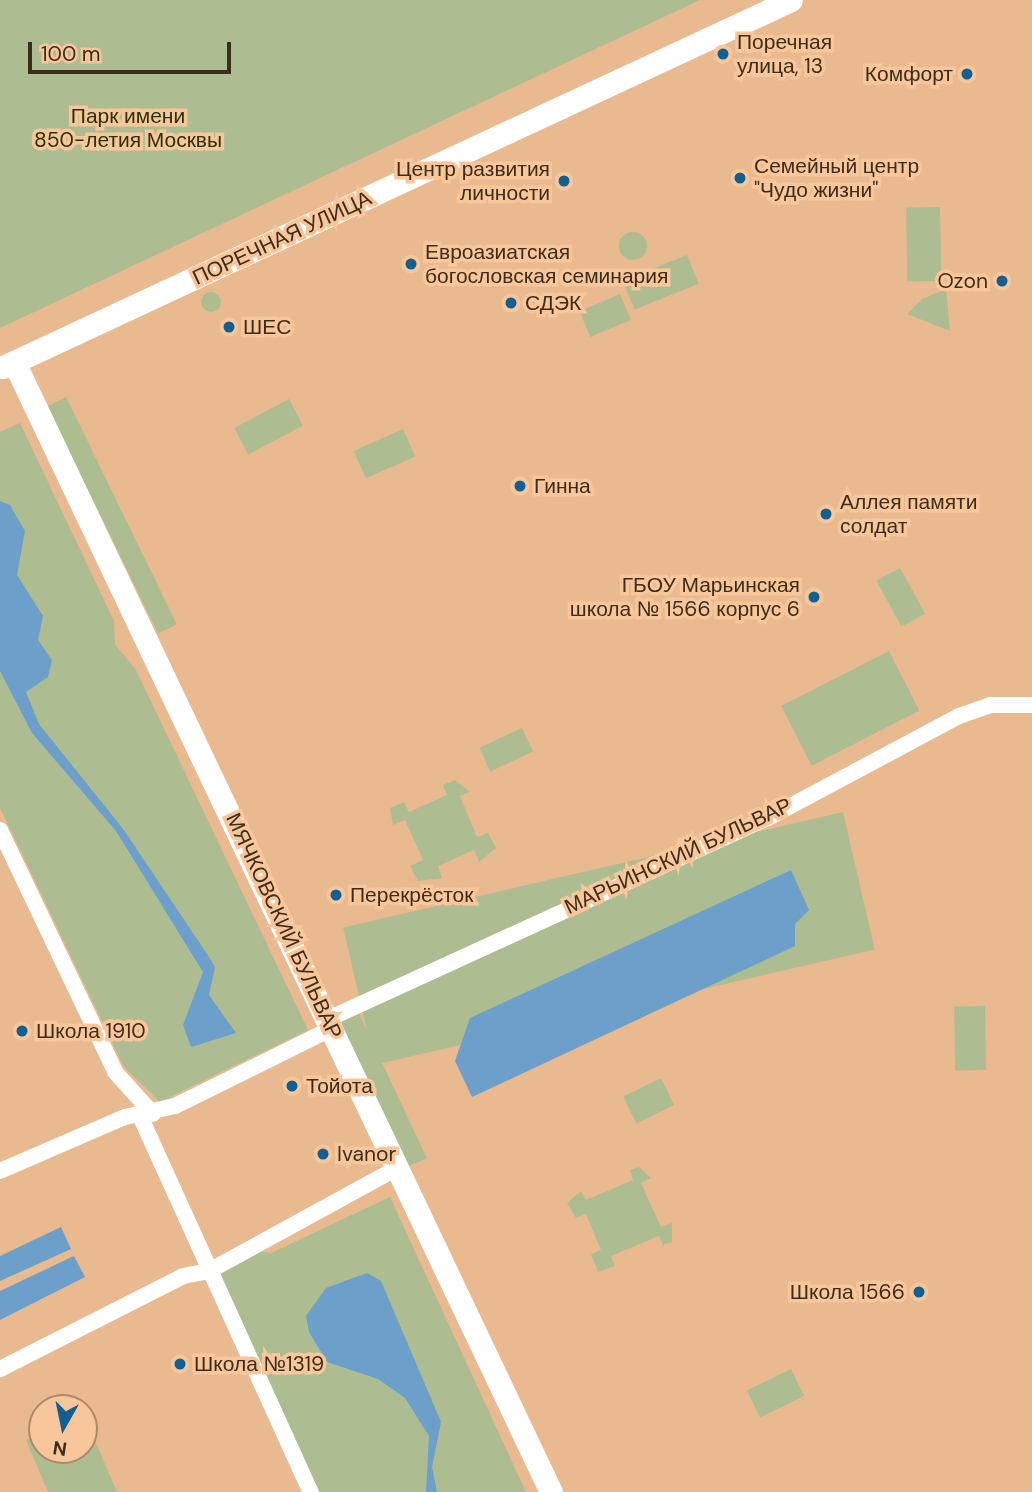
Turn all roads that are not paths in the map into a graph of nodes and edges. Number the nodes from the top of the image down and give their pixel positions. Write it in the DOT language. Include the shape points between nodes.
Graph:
graph roads {
  1 [pos="791,0"];
  2 [pos="7,365"];
  3 [pos="1032,705"];
  4 [pos="0,830"];
  5 [pos="329,1024"];
  6 [pos="147,1116"];
  7 [pos="397,1168"];
  8 [pos="0,1171"];
  9 [pos="209,1271"];
  10 [pos="0,1369"];
  11 [pos="311,1492"];
  12 [pos="551,1492"];
  1 -- 2 [label="street, ПОРЕЧНАЯ УЛИЦА"];
  2 -- 5 [label="street, МЯЧКОВСКИЙ БУЛЬВАР"];
  3 -- 5 [label="street, МАРЬИНСКИЙ БУЛЬВАР" via="991,705 958,716 768,818"];
  4 -- 6 [label="street" via="116,1073"];
  5 -- 6 [label="street, МАРЬИНСКИЙ БУЛЬВАР"];
  5 -- 7 [label="street, МЯЧКОВСКИЙ БУЛЬВАР"];
  6 -- 8 [label="street, МАРЬИНСКИЙ БУЛЬВАР" via="125,1118"];
  6 -- 9 [label="street"];
  7 -- 9 [label="street"];
  7 -- 12 [label="street, МЯЧКОВСКИЙ БУЛЬВАР"];
  9 -- 10 [label="street" via="183,1276"];
  9 -- 11 [label="street"];
}
